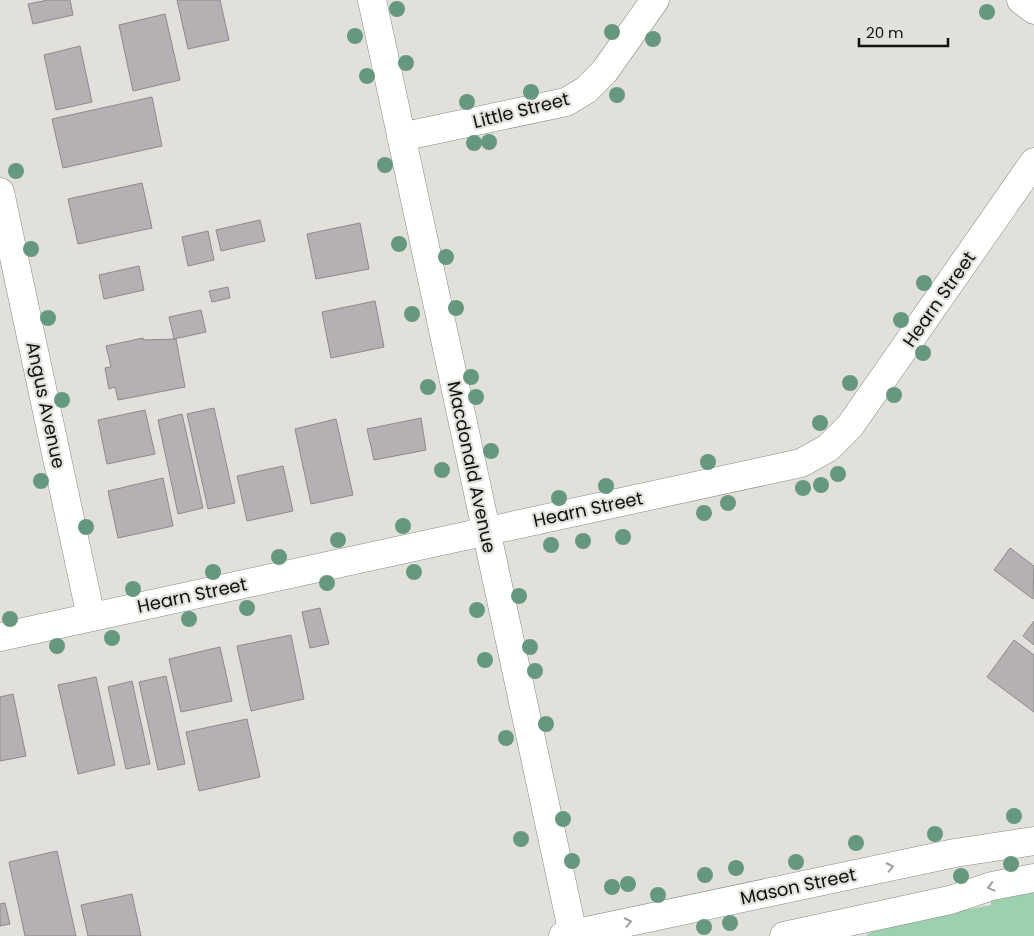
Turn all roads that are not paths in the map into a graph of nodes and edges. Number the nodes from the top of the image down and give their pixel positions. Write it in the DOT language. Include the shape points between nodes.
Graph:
graph roads {
  1 [pos="372,0"];
  2 [pos="655,0"];
  3 [pos="1021,0"];
  4 [pos="1034,10"];
  5 [pos="401,137"];
  6 [pos="1034,162"];
  7 [pos="0,192"];
  8 [pos="486,531"];
  9 [pos="91,617"];
  10 [pos="0,637"];
  11 [pos="1034,841"];
  12 [pos="1034,878"];
  13 [pos="568,935"];
  14 [pos="784,936"];
  1 -- 5 [label="street, Macdonald Avenue"];
  2 -- 5 [label="street, Little Street" via="604,72 586,90 566,102"];
  3 -- 4 [label="street"];
  5 -- 8 [label="street, Macdonald Avenue"];
  6 -- 8 [label="street, Hearn Street" via="850,426 828,448 801,463"];
  7 -- 9 [label="street, Angus Avenue"];
  8 -- 9 [label="street, Hearn Street"];
  8 -- 13 [label="street, Macdonald Avenue"];
  9 -- 10 [label="street, Hearn Street"];
  13 -- 11 [label="street, Mason Street, one-way" via="955,853"];
  12 -- 14 [label="street, one-way"];
}
